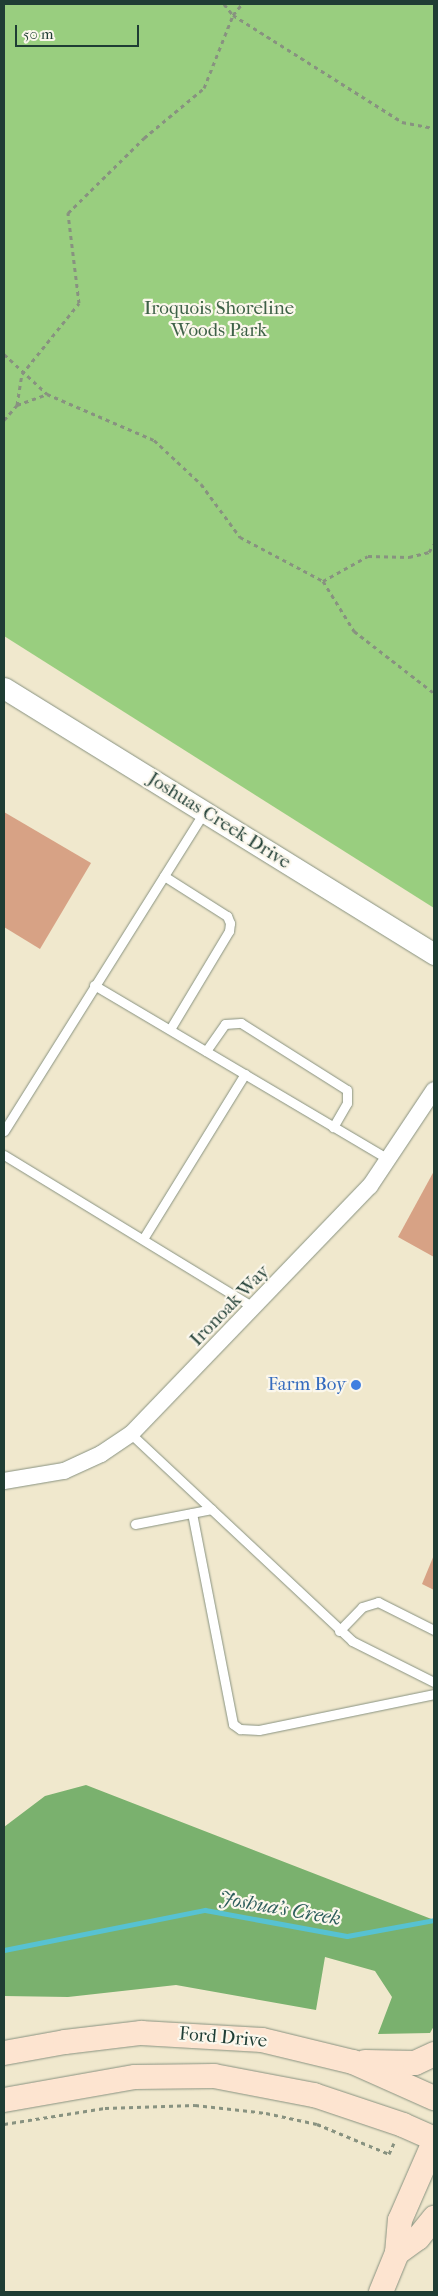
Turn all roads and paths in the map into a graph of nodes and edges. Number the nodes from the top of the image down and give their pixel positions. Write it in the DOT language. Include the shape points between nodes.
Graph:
graph roads {
  1 [pos="224,4"];
  2 [pos="242,4"];
  3 [pos="233,15"];
  4 [pos="434,128"];
  5 [pos="4,354"];
  6 [pos="22,374"];
  7 [pos="47,394"];
  8 [pos="17,405"];
  9 [pos="4,420"];
  10 [pos="434,544"];
  11 [pos="323,581"];
  12 [pos="4,688"];
  13 [pos="434,693"];
  14 [pos="204,812"];
  15 [pos="164,876"];
  16 [pos="434,954"];
  17 [pos="94,985"];
  18 [pos="170,1029"];
  19 [pos="206,1051"];
  20 [pos="245,1074"];
  21 [pos="434,1090"];
  22 [pos="333,1127"];
  23 [pos="4,1131"];
  24 [pos="4,1155"];
  25 [pos="388,1159"];
  26 [pos="142,1239"];
  27 [pos="255,1308"];
  28 [pos="131,1434"];
  29 [pos="4,1481"];
  30 [pos="212,1510"];
  31 [pos="192,1513"];
  32 [pos="135,1524"];
  33 [pos="434,1630"];
  34 [pos="339,1631"];
  35 [pos="434,1682"];
  36 [pos="434,1694"];
  37 [pos="4,2053"];
  38 [pos="434,2054"];
  39 [pos="353,2062"];
  40 [pos="434,2098"];
  41 [pos="4,2100"];
  42 [pos="4,2124"];
  43 [pos="403,2125"];
  44 [pos="434,2141"];
  45 [pos="434,2218"];
  46 [pos="397,2253"];
  47 [pos="381,2292"];
  1 -- 3 [label="path"];
  2 -- 3 [label="path"];
  3 -- 4 [label="path" via="402,122"];
  3 -- 6 [label="path" via="204,88 144,138 68,213 79,303"];
  5 -- 6 [label="path"];
  6 -- 7 [label="path"];
  6 -- 8 [label="path"];
  7 -- 8 [label="path"];
  7 -- 11 [label="path" via="154,440 201,484 240,537"];
  8 -- 9 [label="path"];
  10 -- 11 [label="path" via="429,552 409,557 368,556"];
  11 -- 13 [label="path" via="354,631"];
  12 -- 14 [label="street, Joshuas Creek Drive"];
  14 -- 15 [label="lane"];
  14 -- 16 [label="street, Joshuas Creek Drive"];
  15 -- 17 [label="lane"];
  15 -- 18 [label="lane" via="227,916 230,923 229,931"];
  17 -- 18 [label="lane"];
  17 -- 23 [label="lane"];
  18 -- 19 [label="lane"];
  19 -- 20 [label="lane"];
  19 -- 22 [label="lane" via="225,1024 241,1023 347,1090 348,1103"];
  20 -- 22 [label="lane"];
  20 -- 26 [label="lane"];
  21 -- 25 [label="street, Ironoak Way"];
  22 -- 25 [label="lane"];
  24 -- 26 [label="lane"];
  25 -- 27 [label="street, Ironoak Way" via="350,1208"];
  26 -- 27 [label="lane"];
  27 -- 28 [label="street, Ironoak Way"];
  28 -- 29 [label="street, Ironoak Way" via="101,1454 64,1471"];
  28 -- 30 [label="lane"];
  30 -- 31 [label="lane"];
  30 -- 34 [label="lane"];
  31 -- 32 [label="lane"];
  31 -- 36 [label="lane" via="233,1724 240,1729 259,1730"];
  33 -- 34 [label="lane" via="378,1602 362,1607"];
  34 -- 35 [label="lane" via="377,1655"];
  37 -- 39 [label="main road, Ford Drive" via="141,2033 200,2034 262,2040"];
  38 -- 39 [label="main road" via="415,2063"];
  39 -- 40 [label="main road, Ford Drive"];
  41 -- 43 [label="main road, Ford Drive" via="135,2077 214,2076 314,2095"];
  42 -- 43 [label="path" via="105,2108 195,2105 266,2113 317,2124 389,2154"];
  43 -- 44 [label="main road, Ford Drive"];
  44 -- 46 [label="main road" via="400,2220"];
  45 -- 46 [label="main road" via="418,2238"];
  46 -- 47 [label="main road"];
}
